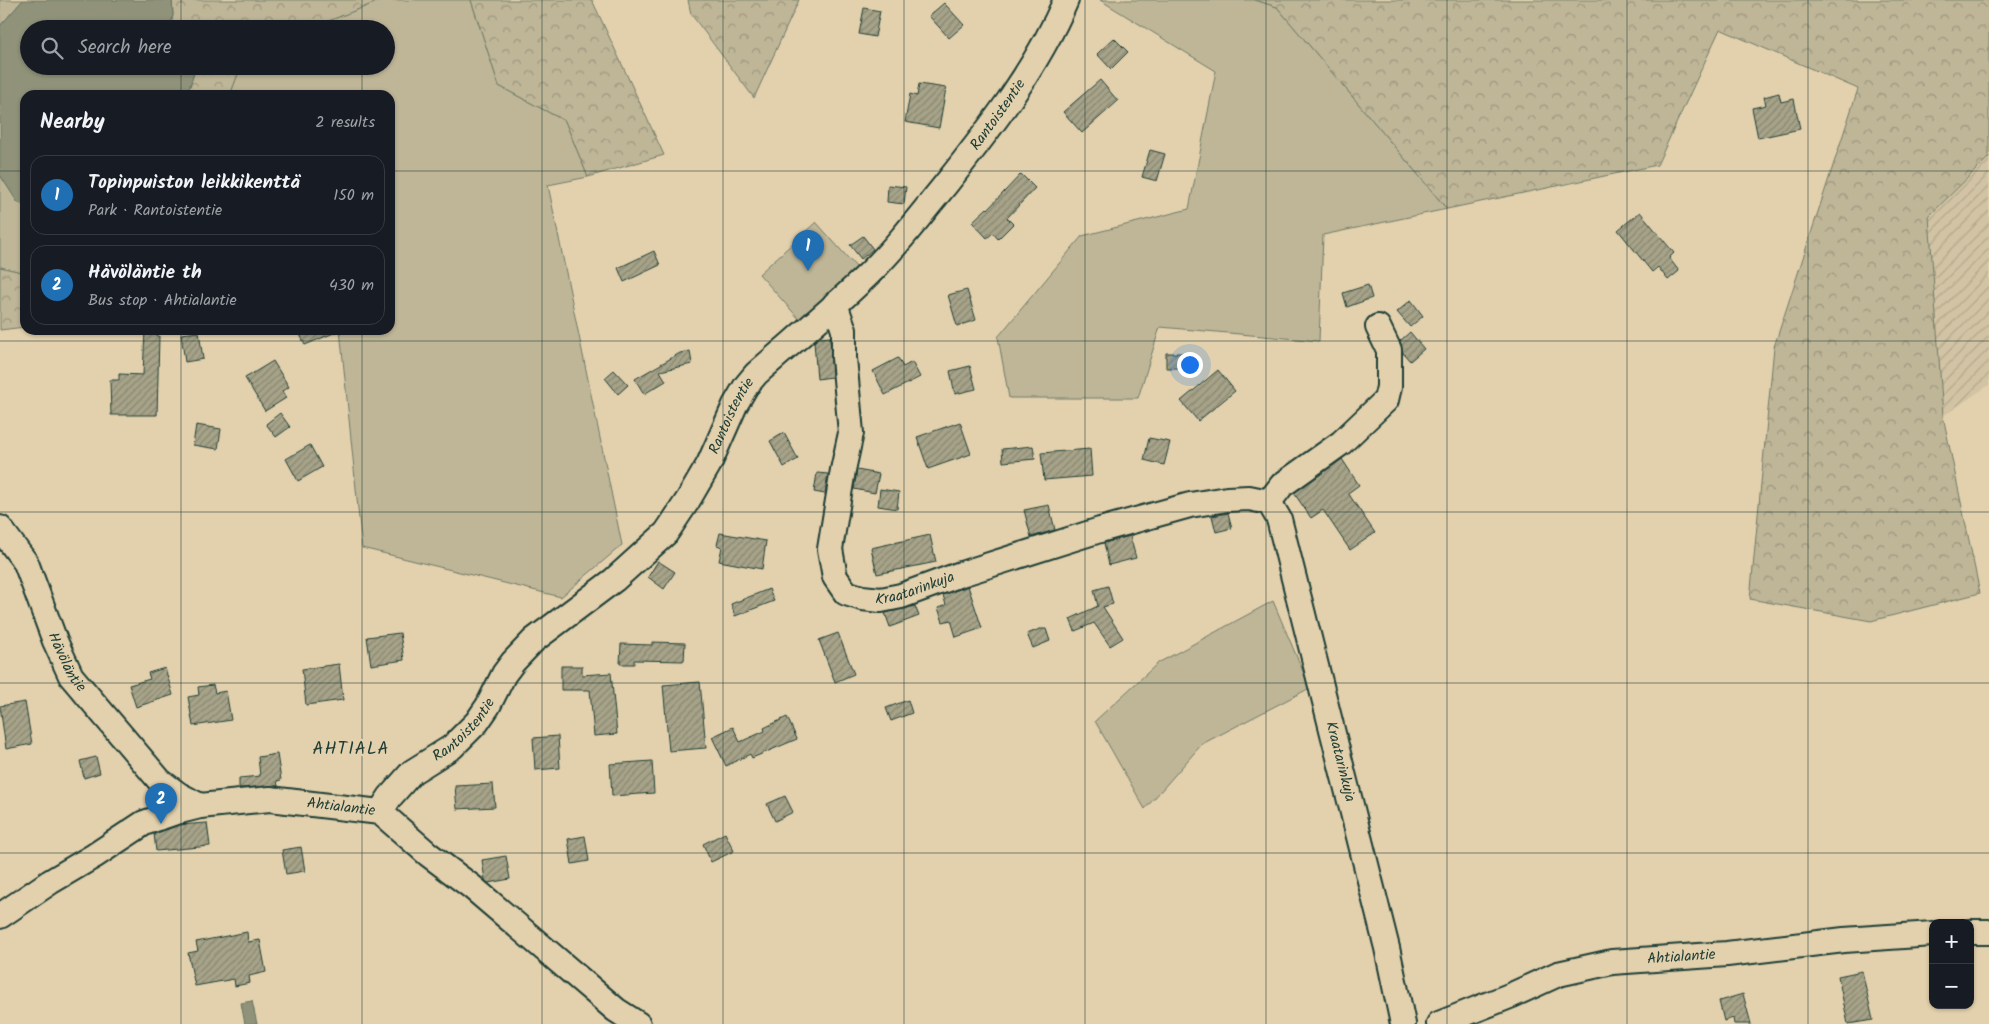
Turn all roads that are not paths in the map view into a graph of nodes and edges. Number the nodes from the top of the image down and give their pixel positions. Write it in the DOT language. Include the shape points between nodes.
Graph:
graph roads {
  1 [pos="1066,0"];
  2 [pos="835,304"];
  3 [pos="1378,327"];
  4 [pos="1269,502"];
  5 [pos="0,528"];
  6 [pos="160,780"];
  7 [pos="200,806"];
  8 [pos="380,812"];
  9 [pos="152,819"];
  10 [pos="0,916"];
  11 [pos="1974,932"];
  12 [pos="1989,932"];
  13 [pos="1929,934"];
  14 [pos="638,1024"];
  15 [pos="1403,1024"];
  16 [pos="1439,1024"];
  1 -- 2 [label="street, Rantoistentie" via="1028,71 974,148 913,225 860,283"];
  2 -- 4 [label="street, Kraatarinkuja" via="844,330 852,434 830,549 835,577 846,593 881,600 901,596 1100,530 1190,505 1249,498"];
  2 -- 8 [label="street, Rantoistentie" via="746,386 725,424 709,464 666,533 614,580 534,640 504,674 477,722 452,747 412,772"];
  3 -- 4 [label="street" via="1388,350 1386,400 1341,443 1282,485"];
  4 -- 15 [label="street, Kraatarinkuja" via="1280,519"];
  5 -- 6 [label="street, Hävöläntie" via="26,563 71,676"];
  6 -- 7 [label="street, Hävöläntie" via="179,796"];
  6 -- 9 [label="street"];
  7 -- 8 [label="street, Ahtialantie" via="270,799"];
  7 -- 9 [label="street, Ahtialantie"];
  8 -- 14 [label="street, Ahtialantie" via="616,1010"];
  9 -- 10 [label="street, Ahtialantie"];
  11 -- 12 [label="street"];
  13 -- 16 [label="street, Ahtialantie" via="1612,962 1558,974"];
}
